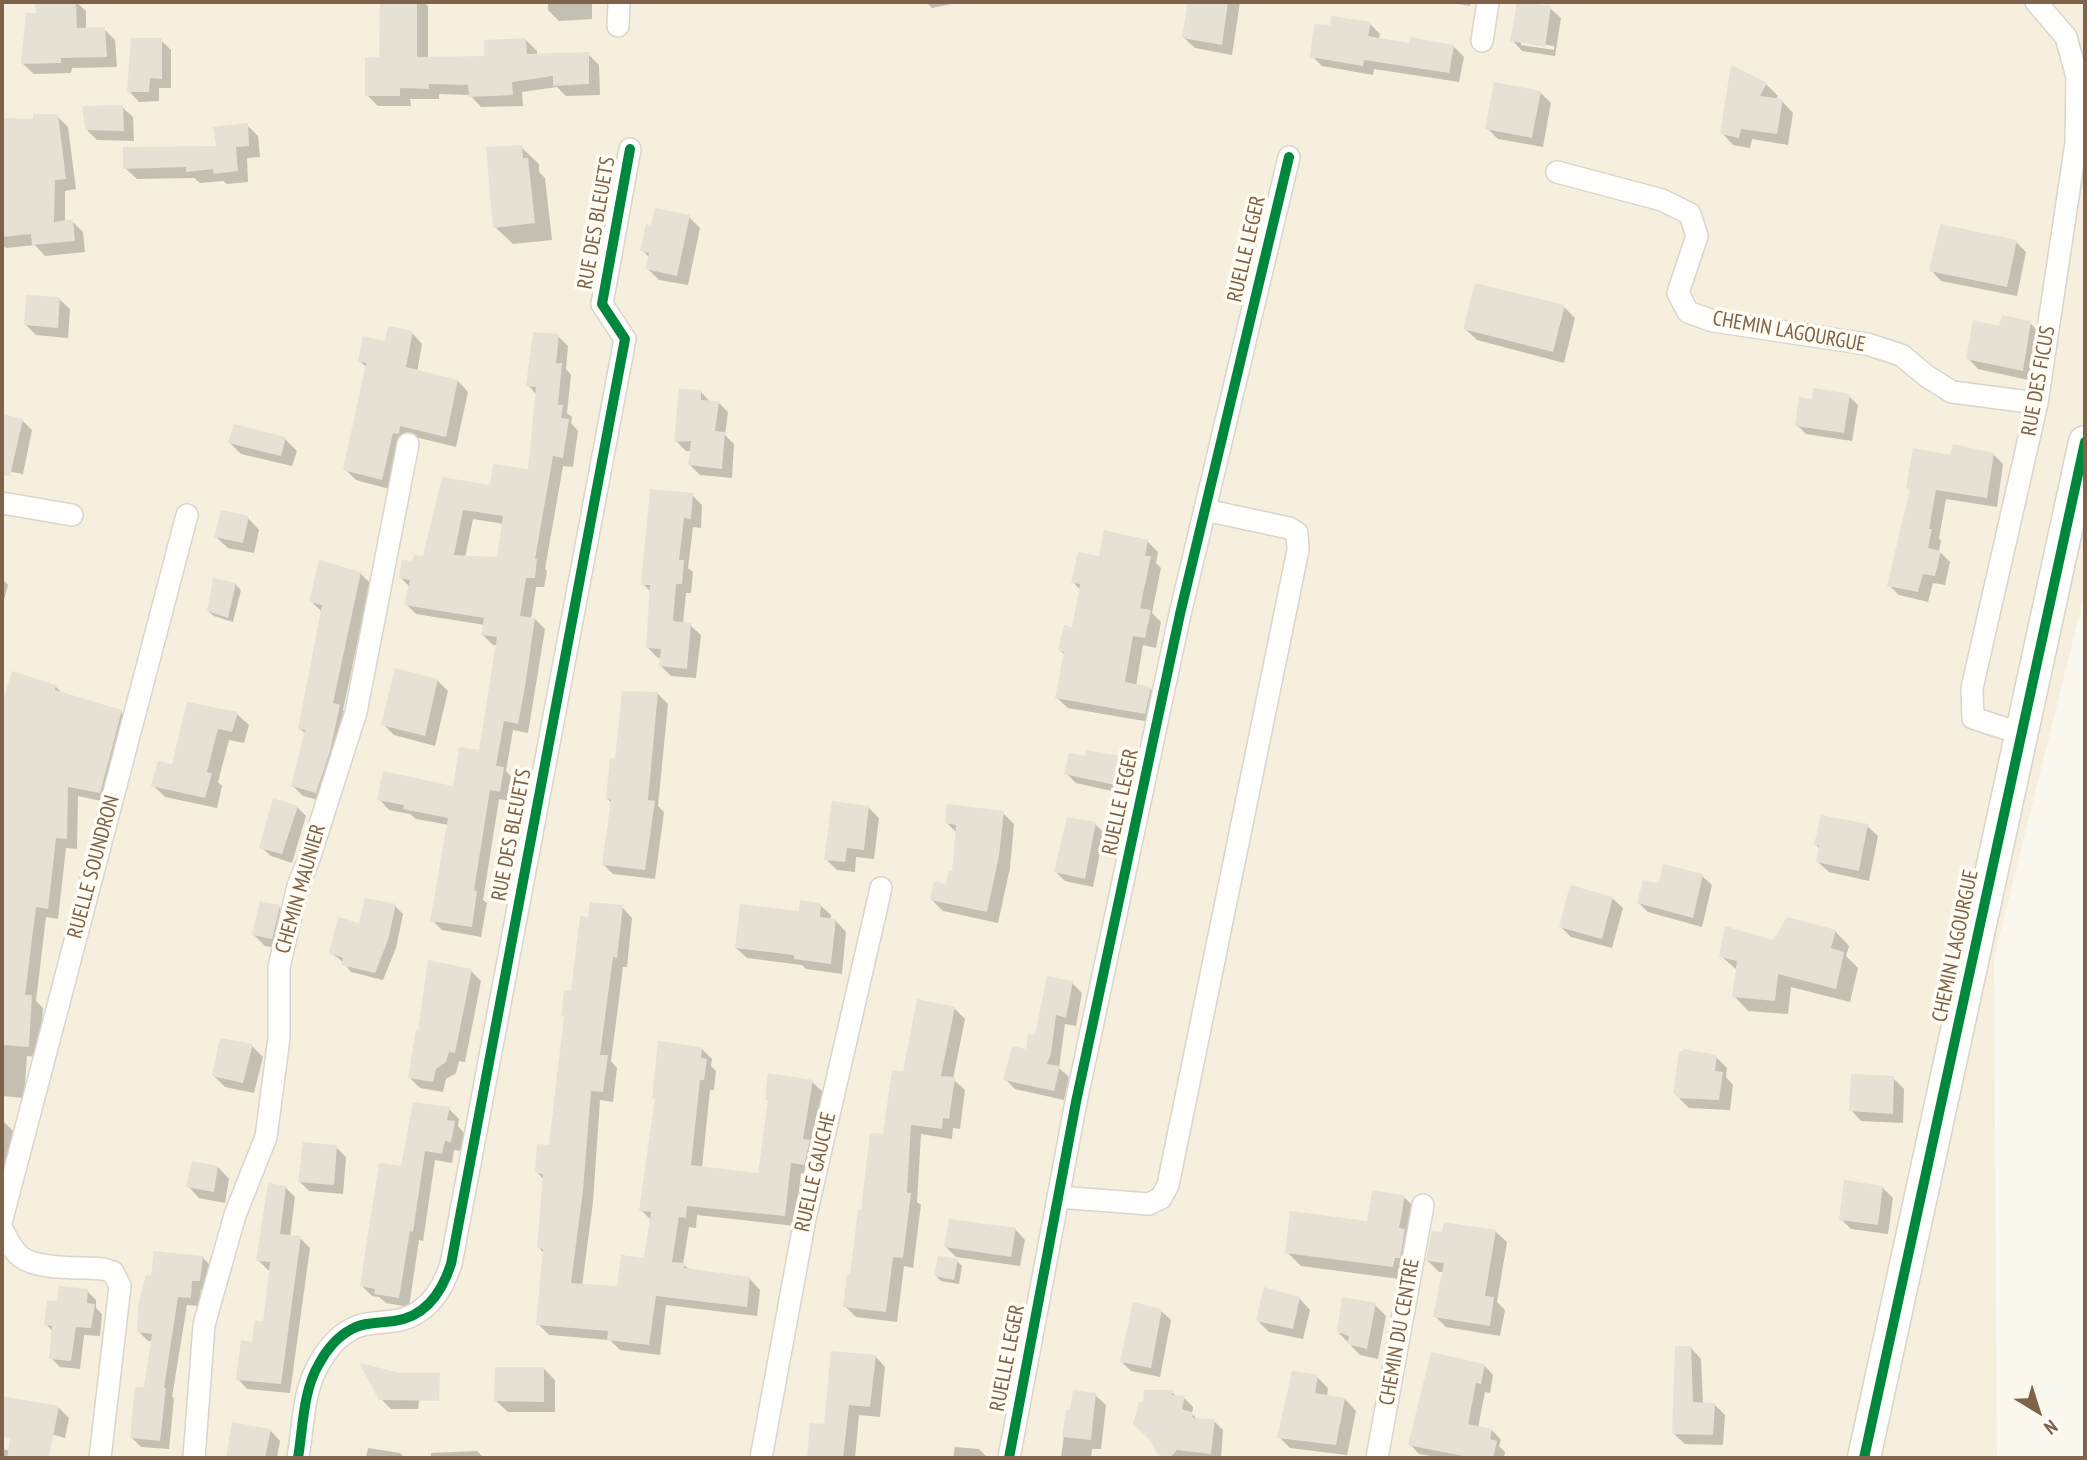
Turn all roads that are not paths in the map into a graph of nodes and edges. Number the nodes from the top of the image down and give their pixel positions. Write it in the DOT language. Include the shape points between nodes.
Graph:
graph roads {
  1 [pos="619,2"];
  2 [pos="1488,2"];
  3 [pos="2036,2"];
  4 [pos="618,26"];
  5 [pos="1482,41"];
  6 [pos="630,149"];
  7 [pos="1289,158"];
  8 [pos="1557,172"];
  9 [pos="2037,402"];
  10 [pos="2085,442"];
  11 [pos="408,443"];
  12 [pos="2,503"];
  13 [pos="1205,510"];
  14 [pos="72,515"];
  15 [pos="187,515"];
  16 [pos="2022,734"];
  17 [pos="881,888"];
  18 [pos="1058,1197"];
  19 [pos="1423,1205"];
  20 [pos="2,1219"];
  21 [pos="2,1229"];
  22 [pos="100,1458"];
  23 [pos="194,1458"];
  24 [pos="298,1458"];
  25 [pos="761,1458"];
  26 [pos="1009,1458"];
  27 [pos="1377,1458"];
  28 [pos="1864,1458"];
  1 -- 4 [label="street"];
  2 -- 5 [label="street"];
  3 -- 9 [label="street, RUE DES FICUS" via="2066,37 2077,77 2076,143"];
  6 -- 24 [label="street, RUE DES BLEUETS" via="601,304 625,339 451,1264 446,1280 426,1308 398,1320 354,1327 329,1349 310,1386"];
  7 -- 13 [label="street, RUELLE LEGER"];
  8 -- 9 [label="street, CHEMIN LAGOURGUE" via="1662,200 1689,214 1697,236 1678,293 1688,312 1713,321 1867,344 1900,355 1952,392"];
  9 -- 16 [label="street, RUE DES FICUS" via="1972,688 1973,718"];
  10 -- 16 [label="street, CHEMIN LAGOURGUE"];
  11 -- 23 [label="street, CHEMIN MAUNIER" via="356,712 298,886 279,967 279,1038 267,1137 235,1215 204,1325"];
  12 -- 14 [label="street"];
  13 -- 18 [label="street, RUELLE LEGER"];
  13 -- 18 [label="street" via="1289,528 1297,533 1298,550 1168,1185 1161,1198 1149,1203"];
  15 -- 20 [label="street, RUELLE SOUNDRON"];
  16 -- 28 [label="street, CHEMIN LAGOURGUE"];
  17 -- 25 [label="street, RUELLE GAUCHE" via="805,1219"];
  18 -- 26 [label="street, RUELLE LEGER"];
  19 -- 27 [label="street, CHEMIN DU CENTRE"];
  21 -- 22 [label="street" via="12,1248 33,1264 103,1269 113,1272 120,1286"];
}
